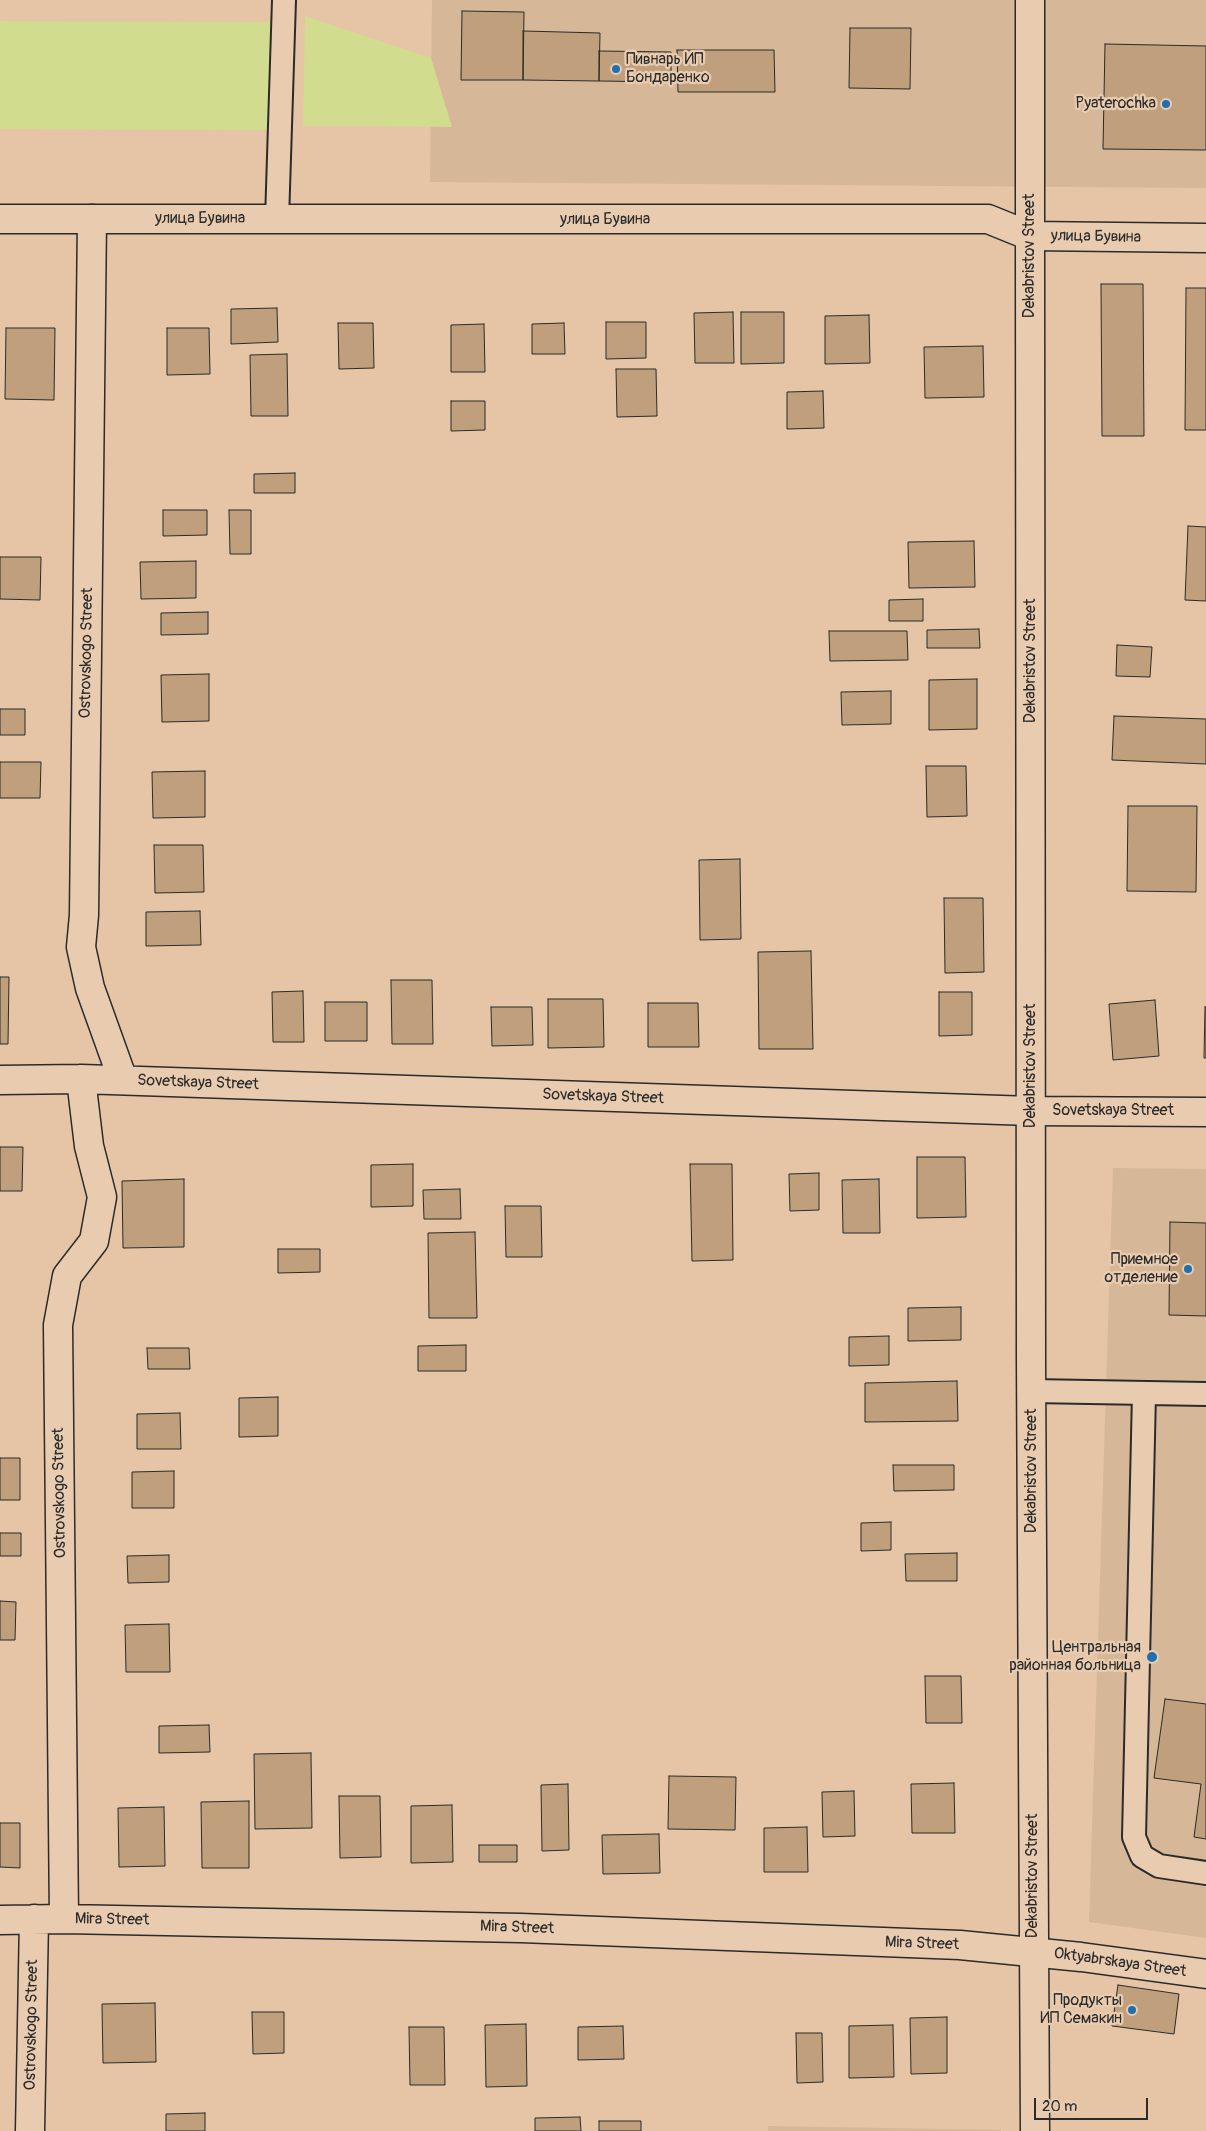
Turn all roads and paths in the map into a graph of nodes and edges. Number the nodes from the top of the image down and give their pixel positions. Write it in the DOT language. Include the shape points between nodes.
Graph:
graph roads {
  1 [pos="284,0"];
  2 [pos="1030,0"];
  3 [pos="0,219"];
  4 [pos="92,219"];
  5 [pos="277,220"];
  6 [pos="1030,236"];
  7 [pos="1206,238"];
  8 [pos="81,1078"];
  9 [pos="0,1080"];
  10 [pos="123,1080"];
  11 [pos="1031,1111"];
  12 [pos="1206,1112"];
  13 [pos="1032,1390"];
  14 [pos="1144,1392"];
  15 [pos="1206,1394"];
  16 [pos="1206,1873"];
  17 [pos="34,1919"];
  18 [pos="64,1919"];
  19 [pos="0,1920"];
  20 [pos="1034,1951"];
  21 [pos="1206,1974"];
  22 [pos="30,2131"];
  23 [pos="1035,2131"];
  1 -- 5 [label="lane"];
  2 -- 6 [label="street, Dekabristov Street"];
  3 -- 4 [label="street, улица Бувина"];
  4 -- 5 [label="street, улица Бувина"];
  4 -- 10 [label="street, Ostrovskogo Street" via="82,947 90,988"];
  5 -- 6 [label="street, улица Бувина" via="988,219"];
  6 -- 7 [label="street, улица Бувина"];
  6 -- 11 [label="street, Dekabristov Street"];
  8 -- 9 [label="street, Sovetskaya Street"];
  8 -- 10 [label="street, Sovetskaya Street"];
  8 -- 18 [label="street, Ostrovskogo Street" via="89,1146 102,1197 94,1241 67,1276 58,1325"];
  10 -- 11 [label="street, Sovetskaya Street"];
  11 -- 12 [label="street, Sovetskaya Street"];
  11 -- 13 [label="street, Dekabristov Street"];
  13 -- 14 [label="lane"];
  13 -- 20 [label="street, Dekabristov Street"];
  14 -- 15 [label="lane"];
  14 -- 16 [label="lane" via="1134,1838 1142,1856 1159,1866"];
  17 -- 18 [label="street, Mira Street"];
  17 -- 19 [label="street, Mira Street"];
  17 -- 22 [label="street, Ostrovskogo Street"];
  18 -- 20 [label="street, Mira Street" via="522,1928 960,1945"];
  20 -- 21 [label="street, Oktyabrskaya Street"];
  20 -- 23 [label="street, Dekabristov Street"];
}
